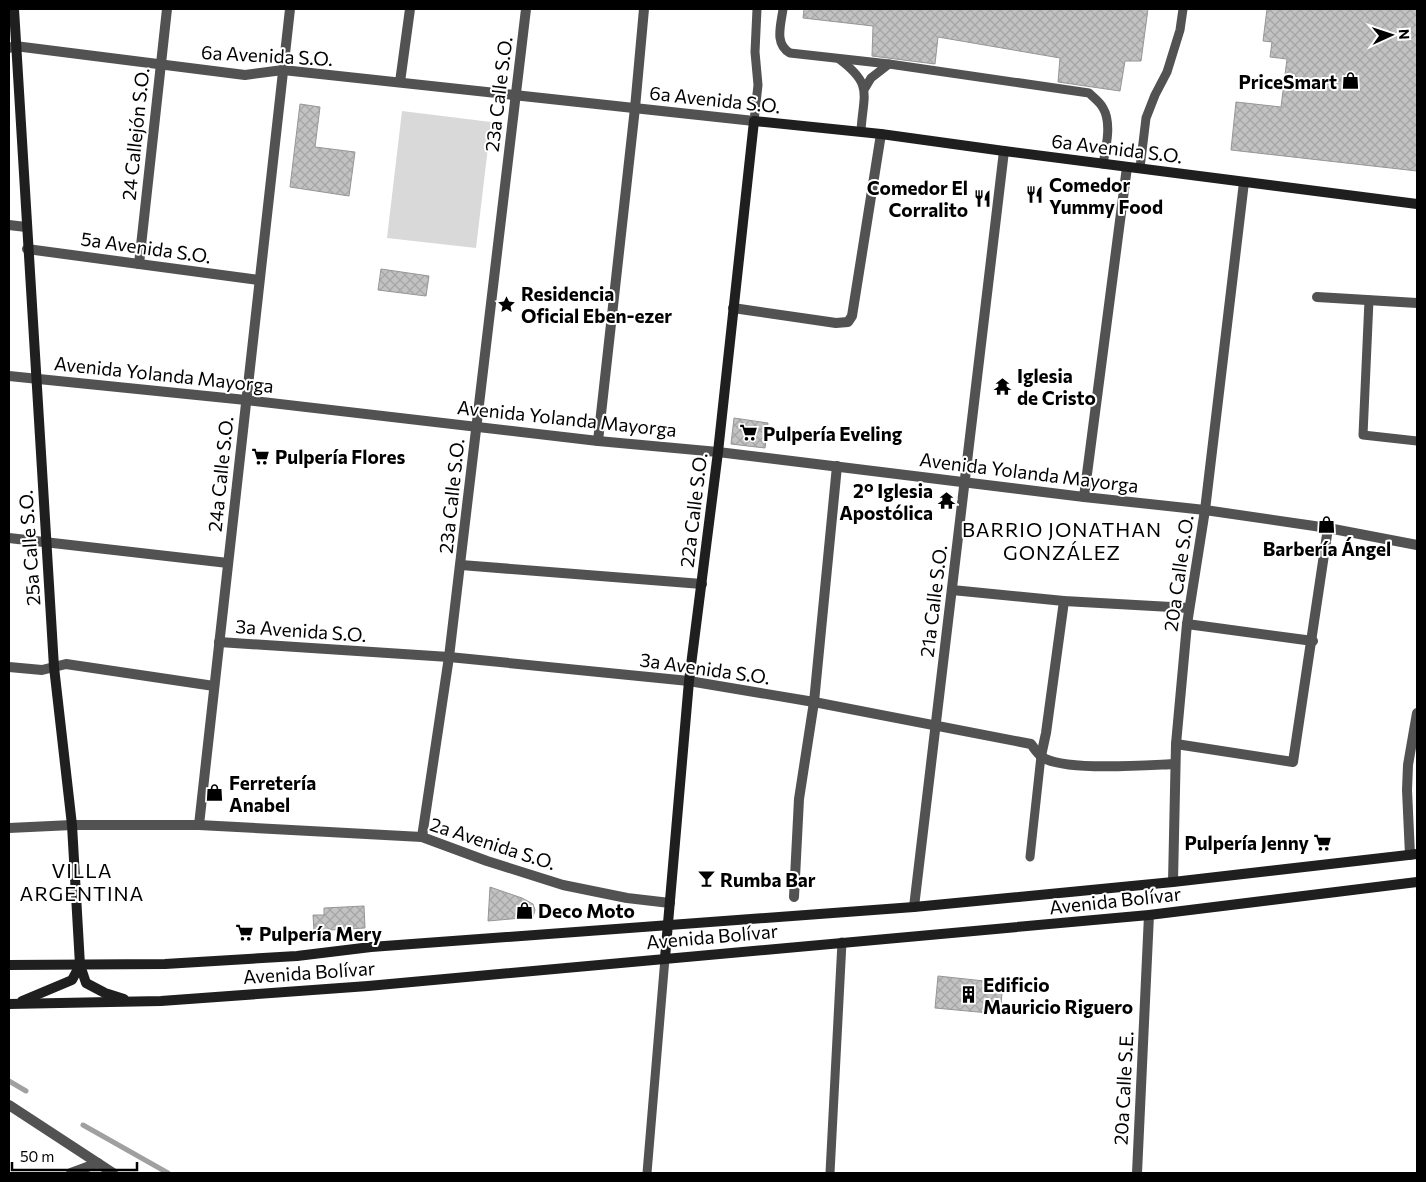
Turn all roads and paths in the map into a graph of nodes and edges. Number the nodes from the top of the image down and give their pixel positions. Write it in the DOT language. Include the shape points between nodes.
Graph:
graph roads {
  1 [pos="14,9"];
  2 [pos="167,9"];
  3 [pos="290,9"];
  4 [pos="410,9"];
  5 [pos="526,9"];
  6 [pos="644,9"];
  7 [pos="757,9"];
  8 [pos="783,9"];
  9 [pos="1183,9"];
  10 [pos="12,47"];
  11 [pos="839,59"];
  12 [pos="160,64"];
  13 [pos="889,64"];
  14 [pos="283,70"];
  15 [pos="400,82"];
  16 [pos="864,88"];
  17 [pos="516,95"];
  18 [pos="635,108"];
  19 [pos="754,121"];
  20 [pos="861,131"];
  21 [pos="881,134"];
  22 [pos="1004,151"];
  23 [pos="1104,164"];
  24 [pos="1127,167"];
  25 [pos="1140,168"];
  26 [pos="1244,182"];
  27 [pos="1417,204"];
  28 [pos="9,225"];
  29 [pos="26,227"];
  30 [pos="27,249"];
  31 [pos="139,264"];
  32 [pos="259,280"];
  33 [pos="1317,297"];
  34 [pos="1369,300"];
  35 [pos="1417,303"];
  36 [pos="733,308"];
  37 [pos="9,376"];
  38 [pos="36,378"];
  39 [pos="246,400"];
  40 [pos="476,426"];
  41 [pos="598,441"];
  42 [pos="1417,441"];
  43 [pos="718,452"];
  44 [pos="837,466"];
  45 [pos="965,482"];
  46 [pos="1084,497"];
  47 [pos="1204,510"];
  48 [pos="1328,528"];
  49 [pos="9,538"];
  50 [pos="46,543"];
  51 [pos="1417,545"];
  52 [pos="228,563"];
  53 [pos="461,565"];
  54 [pos="702,584"];
  55 [pos="952,590"];
  56 [pos="1064,601"];
  57 [pos="1189,608"];
  58 [pos="1187,624"];
  59 [pos="1313,641"];
  60 [pos="219,642"];
  61 [pos="449,657"];
  62 [pos="9,667"];
  63 [pos="54,667"];
  64 [pos="689,681"];
  65 [pos="214,686"];
  66 [pos="814,702"];
  67 [pos="1417,713"];
  68 [pos="936,726"];
  69 [pos="1176,744"];
  70 [pos="1041,756"];
  71 [pos="1175,764"];
  72 [pos="199,825"];
  73 [pos="72,826"];
  74 [pos="9,828"];
  75 [pos="422,837"];
  76 [pos="1414,854"];
  77 [pos="1030,856"];
  78 [pos="1173,882"];
  79 [pos="1417,882"];
  80 [pos="794,897"];
  81 [pos="670,903"];
  82 [pos="914,907"];
  83 [pos="1149,915"];
  84 [pos="669,924"];
  85 [pos="842,942"];
  86 [pos="665,958"];
  87 [pos="9,965"];
  88 [pos="80,965"];
  89 [pos="131,1002"];
  90 [pos="13,1004"];
  91 [pos="9,1105"];
  92 [pos="98,1163"];
  93 [pos="71,1173"];
  94 [pos="113,1173"];
  95 [pos="647,1173"];
  96 [pos="830,1173"];
  97 [pos="1137,1173"];
  1 -- 10 [label="main road, 25a Calle S.O."];
  2 -- 12 [label="street, 24 Callejón S.O."];
  3 -- 14 [label="street, 24a Calle S.O."];
  4 -- 15 [label="street"];
  5 -- 17 [label="street, 23a Calle S.O."];
  6 -- 18 [label="street"];
  7 -- 19 [label="lane" via="755,52 758,85"];
  8 -- 11 [label="lane" via="780,38 783,49 790,53"];
  9 -- 25 [label="lane" via="1168,72 1146,118"];
  10 -- 12 [label="street, 6a Avenida S.O."];
  10 -- 29 [label="main road, 25a Calle S.O."];
  11 -- 13 [label="lane"];
  11 -- 16 [label="lane" via="851,68"];
  12 -- 14 [label="street, 6a Avenida S.O." via="245,75"];
  12 -- 31 [label="street, 24 Callejón S.O."];
  13 -- 16 [label="lane"];
  13 -- 23 [label="lane" via="1089,93 1107,116"];
  14 -- 15 [label="street, 6a Avenida S.O."];
  14 -- 32 [label="street, 24a Calle S.O."];
  15 -- 17 [label="street, 6a Avenida S.O."];
  16 -- 20 [label="lane"];
  17 -- 18 [label="street, 6a Avenida S.O."];
  17 -- 40 [label="street, 23a Calle S.O."];
  18 -- 19 [label="street, 6a Avenida S.O."];
  18 -- 41 [label="street"];
  19 -- 20 [label="main road, 6a Avenida S.O."];
  19 -- 36 [label="main road, 22a Calle S.O."];
  20 -- 21 [label="main road, 6a Avenida S.O."];
  21 -- 22 [label="main road, 6a Avenida S.O."];
  21 -- 36 [label="street" via="852,316 848,322"];
  22 -- 23 [label="main road, 6a Avenida S.O."];
  22 -- 45 [label="street, 21a Calle S.O."];
  23 -- 24 [label="main road, 6a Avenida S.O."];
  24 -- 25 [label="main road, 6a Avenida S.O."];
  24 -- 46 [label="street"];
  25 -- 26 [label="main road, 6a Avenida S.O."];
  26 -- 27 [label="main road, 6a Avenida S.O."];
  26 -- 47 [label="street, 20a Calle S.O."];
  28 -- 29 [label="street"];
  29 -- 30 [label="main road, 25a Calle S.O."];
  30 -- 31 [label="street, 5a Avenida S.O."];
  30 -- 38 [label="main road, 25a Calle S.O."];
  31 -- 32 [label="street, 5a Avenida S.O."];
  32 -- 39 [label="street, 24a Calle S.O."];
  33 -- 34 [label="street"];
  34 -- 35 [label="street"];
  34 -- 42 [label="lane" via="1363,435"];
  36 -- 43 [label="main road, 22a Calle S.O."];
  37 -- 38 [label="street, Avenida Yolanda Mayorga"];
  38 -- 39 [label="street, Avenida Yolanda Mayorga"];
  38 -- 50 [label="main road, 25a Calle S.O."];
  39 -- 40 [label="street, Avenida Yolanda Mayorga"];
  39 -- 52 [label="street, 24a Calle S.O."];
  40 -- 41 [label="street, Avenida Yolanda Mayorga"];
  40 -- 53 [label="street, 23a Calle S.O."];
  41 -- 43 [label="street, Avenida Yolanda Mayorga"];
  43 -- 44 [label="street, Avenida Yolanda Mayorga"];
  43 -- 54 [label="main road, 22a Calle S.O."];
  44 -- 45 [label="street, Avenida Yolanda Mayorga"];
  44 -- 66 [label="street"];
  45 -- 46 [label="street, Avenida Yolanda Mayorga"];
  45 -- 55 [label="street, 21a Calle S.O."];
  46 -- 47 [label="street, Avenida Yolanda Mayorga"];
  47 -- 48 [label="street, Avenida Yolanda Mayorga"];
  47 -- 57 [label="street, 20a Calle S.O."];
  48 -- 51 [label="street, Avenida Yolanda Mayorga"];
  48 -- 59 [label="street"];
  49 -- 50 [label="street"];
  50 -- 52 [label="street"];
  50 -- 63 [label="main road, 25a Calle S.O."];
  52 -- 60 [label="street, 24a Calle S.O."];
  53 -- 54 [label="street"];
  53 -- 61 [label="street, 23a Calle S.O."];
  54 -- 64 [label="main road, 22a Calle S.O."];
  55 -- 56 [label="street"];
  55 -- 68 [label="street, 21a Calle S.O."];
  56 -- 57 [label="street"];
  56 -- 70 [label="street"];
  57 -- 58 [label="street, 20a Calle S.O."];
  58 -- 59 [label="street"];
  58 -- 69 [label="street, 20a Calle S.O."];
  59 -- 69 [label="street" via="1294,762"];
  60 -- 61 [label="street, 3a Avenida S.O."];
  60 -- 65 [label="street, 24a Calle S.O."];
  61 -- 64 [label="street, 3a Avenida S.O."];
  61 -- 75 [label="street, 23a Calle S.O."];
  62 -- 63 [label="street" via="42,670"];
  63 -- 65 [label="street" via="66,664"];
  63 -- 73 [label="main road, 25a Calle S.O."];
  64 -- 66 [label="street, 3a Avenida S.O."];
  64 -- 81 [label="main road, 22a Calle S.O."];
  65 -- 72 [label="street, 24a Calle S.O."];
  66 -- 68 [label="street, 3a Avenida S.O."];
  66 -- 80 [label="street" via="799,798"];
  67 -- 76 [label="street" via="1407,790 1407,815"];
  68 -- 70 [label="street, 3a Avenida S.O." via="1031,744"];
  68 -- 82 [label="street, 21a Calle S.O."];
  69 -- 71 [label="street, 20a Calle S.O."];
  70 -- 71 [label="street, 3a Avenida S.O." via="1076,766"];
  70 -- 77 [label="lane"];
  71 -- 78 [label="street, 20a Calle S.O."];
  72 -- 73 [label="street, 2a Avenida S.O."];
  72 -- 75 [label="street, 2a Avenida S.O."];
  73 -- 74 [label="street, 2a Avenida S.O."];
  73 -- 88 [label="main road, 25a Calle S.O."];
  75 -- 81 [label="street, 2a Avenida S.O." via="563,885"];
  76 -- 78 [label="main road, Avenida Bolívar"];
  78 -- 82 [label="main road, Avenida Bolívar"];
  79 -- 83 [label="main road, Avenida Bolívar"];
  81 -- 84 [label="main road"];
  82 -- 84 [label="main road, Avenida Bolívar"];
  83 -- 85 [label="main road, Avenida Bolívar"];
  83 -- 97 [label="street, 20a Calle S.E."];
  84 -- 86 [label="main road"];
  84 -- 88 [label="main road, Avenida Bolívar" via="371,947 297,956"];
  85 -- 86 [label="main road, Avenida Bolívar"];
  85 -- 96 [label="lane"];
  86 -- 89 [label="main road, Avenida Bolívar" via="368,986"];
  86 -- 95 [label="lane"];
  87 -- 88 [label="main road, Avenida Bolívar"];
  88 -- 89 [label="main road" via="86,983"];
  88 -- 90 [label="main road" via="72,980"];
  89 -- 90 [label="main road, Avenida Bolívar"];
  91 -- 92 [label="street"];
  92 -- 93 [label="street"];
  92 -- 94 [label="street"];
}
